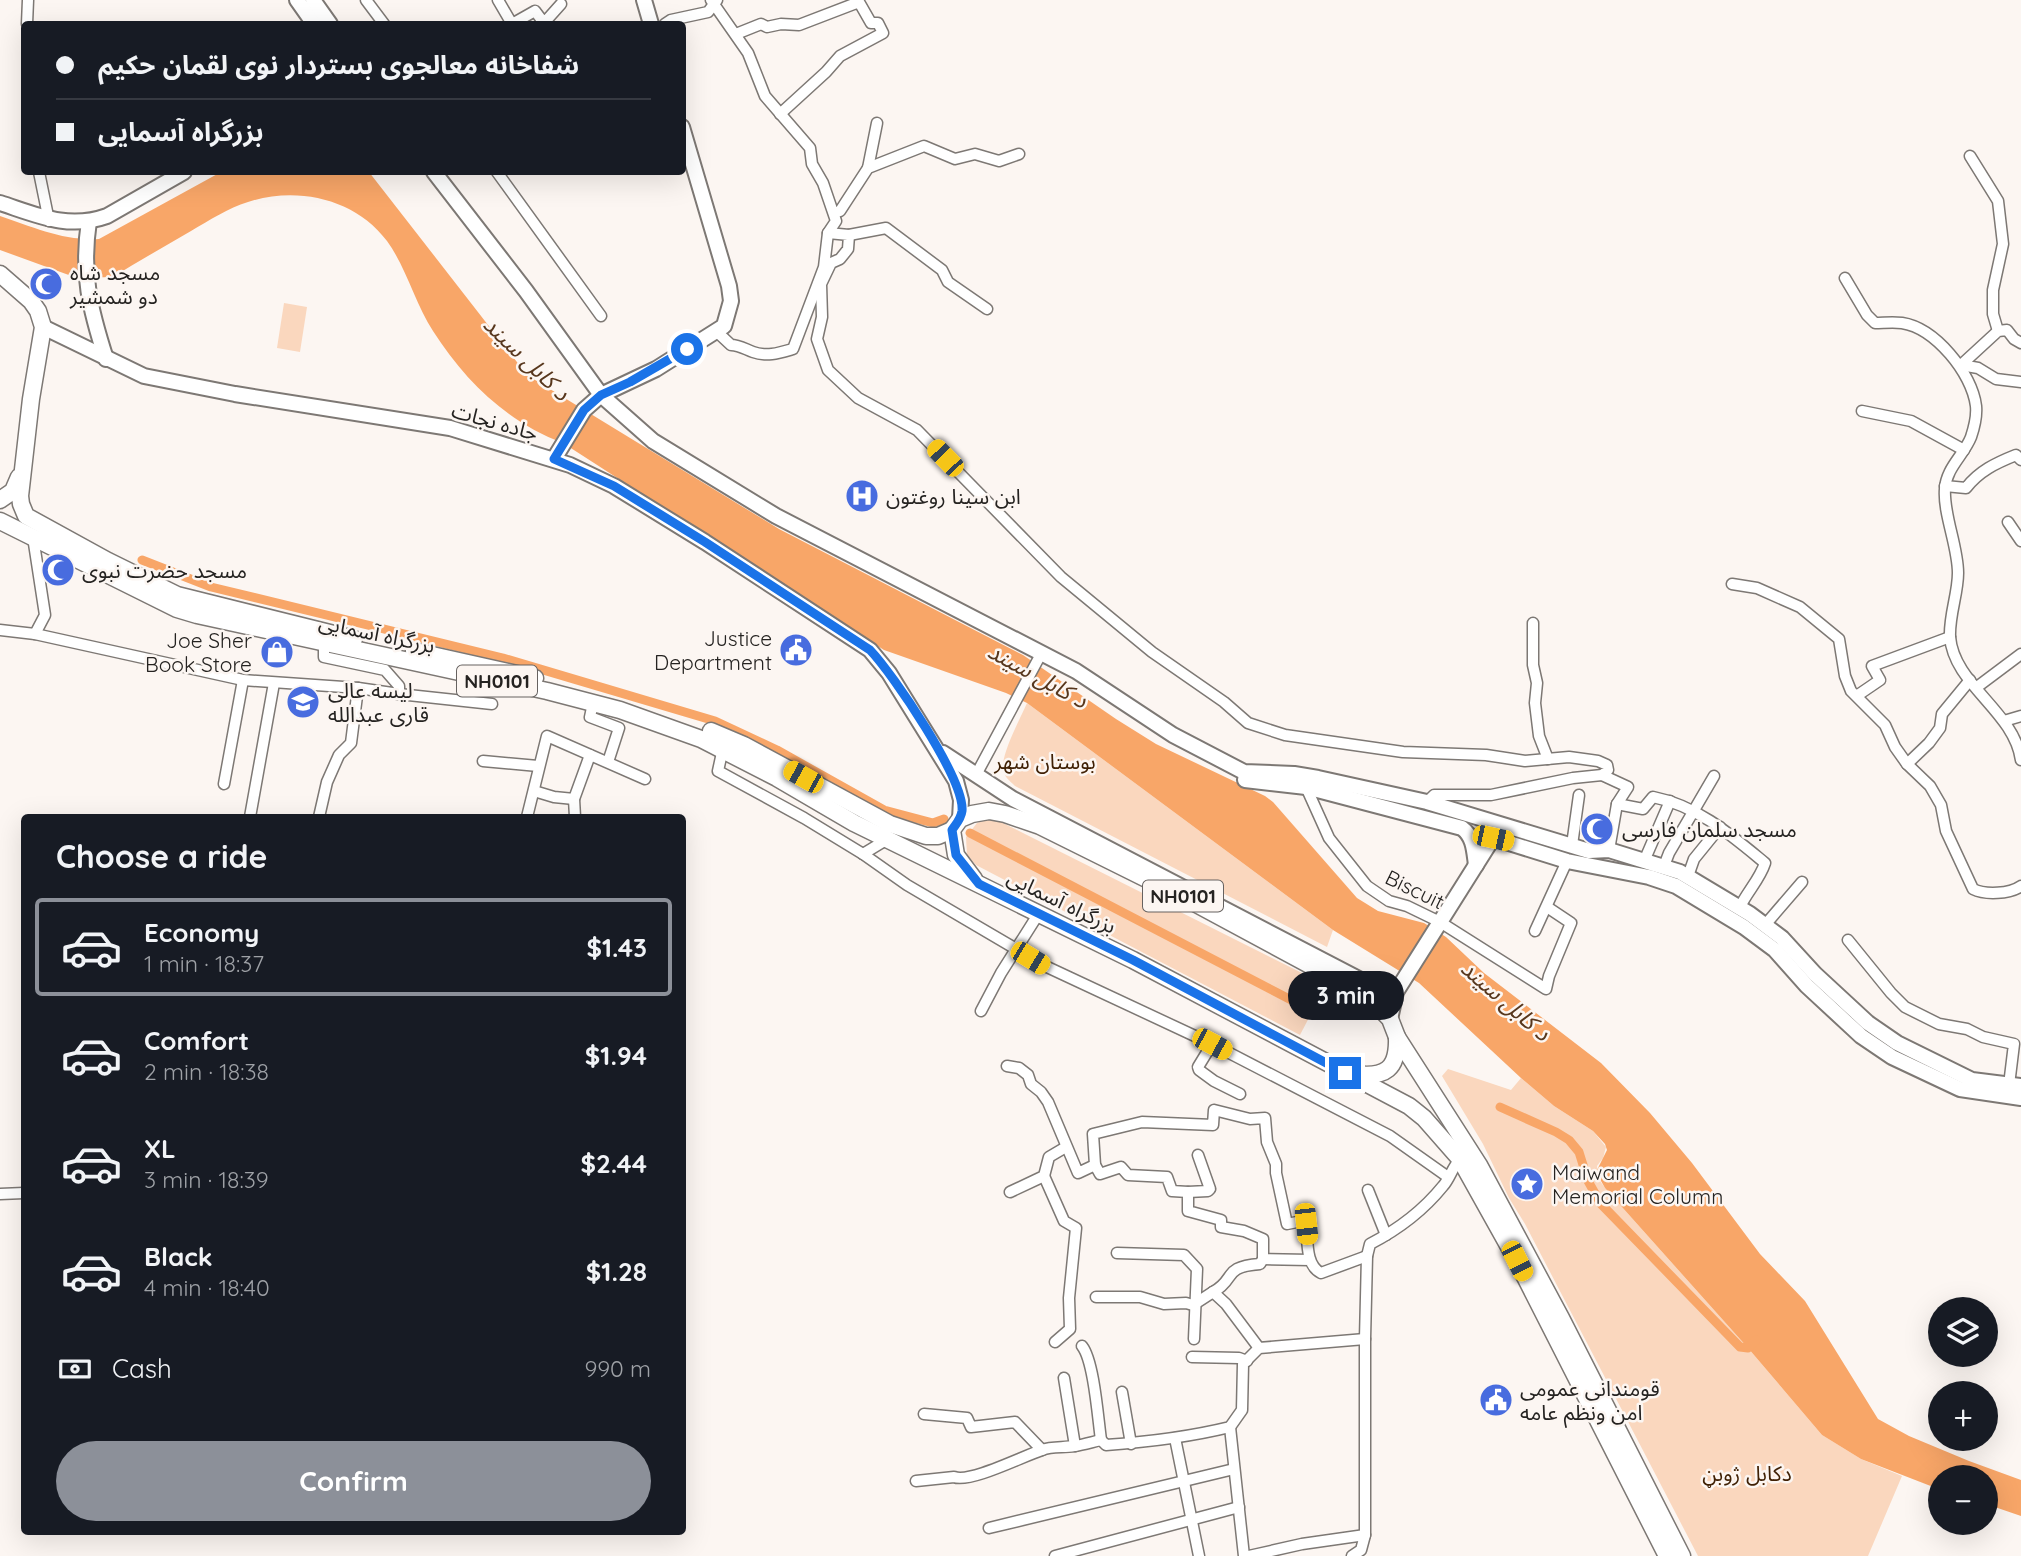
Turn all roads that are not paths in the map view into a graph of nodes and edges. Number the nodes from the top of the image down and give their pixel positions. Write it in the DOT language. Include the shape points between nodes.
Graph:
graph roads {
  1 [pos="28,0"];
  2 [pos="298,0"];
  3 [pos="313,0"];
  4 [pos="366,0"];
  5 [pos="498,0"];
  6 [pos="644,0"];
  7 [pos="714,1"];
  8 [pos="561,4"];
  9 [pos="27,21"];
  10 [pos="312,21"];
  11 [pos="328,21"];
  12 [pos="382,21"];
  13 [pos="510,21"];
  14 [pos="517,21"];
  15 [pos="542,21"];
  16 [pos="546,21"];
  17 [pos="650,21"];
  18 [pos="670,21"];
  19 [pos="736,34"];
  20 [pos="780,114"];
  21 [pos="877,123"];
  22 [pos="686,141"];
  23 [pos="1020,154"];
  24 [pos="1970,156"];
  25 [pos="868,168"];
  26 [pos="40,175"];
  27 [pos="179,175"];
  28 [pos="436,175"];
  29 [pos="499,175"];
  30 [pos="0,203"];
  31 [pos="834,213"];
  32 [pos="49,220"];
  33 [pos="88,229"];
  34 [pos="828,233"];
  35 [pos="849,235"];
  36 [pos="0,274"];
  37 [pos="1845,278"];
  38 [pos="987,309"];
  39 [pos="601,316"];
  40 [pos="43,327"];
  41 [pos="715,330"];
  42 [pos="1998,331"];
  43 [pos="2021,343"];
  44 [pos="106,359"];
  45 [pos="1961,365"];
  46 [pos="2021,382"];
  47 [pos="601,395"];
  48 [pos="1862,411"];
  49 [pos="1964,450"];
  50 [pos="554,459"];
  51 [pos="2021,460"];
  52 [pos="24,465"];
  53 [pos="1945,486"];
  54 [pos="0,500"];
  55 [pos="0,521"];
  56 [pos="2008,522"];
  57 [pos="33,536"];
  58 [pos="2021,541"];
  59 [pos="1732,584"];
  60 [pos="1533,624"];
  61 [pos="0,629"];
  62 [pos="35,634"];
  63 [pos="1950,637"];
  64 [pos="324,643"];
  65 [pos="2021,654"];
  66 [pos="1043,658"];
  67 [pos="243,680"];
  68 [pos="274,683"];
  69 [pos="1974,684"];
  70 [pos="358,688"];
  71 [pos="399,694"];
  72 [pos="1858,695"];
  73 [pos="593,703"];
  74 [pos="492,704"];
  75 [pos="2021,716"];
  76 [pos="2004,721"];
  77 [pos="723,748"];
  78 [pos="938,749"];
  79 [pos="590,755"];
  80 [pos="1548,759"];
  81 [pos="2021,760"];
  82 [pos="608,762"];
  83 [pos="491,764"];
  84 [pos="1907,764"];
  85 [pos="538,766"];
  86 [pos="976,775"];
  87 [pos="1602,775"];
  88 [pos="1714,776"];
  89 [pos="645,779"];
  90 [pos="225,784"];
  91 [pos="1306,787"];
  92 [pos="534,790"];
  93 [pos="1578,795"];
  94 [pos="574,799"];
  95 [pos="1670,801"];
  96 [pos="1427,802"];
  97 [pos="1618,804"];
  98 [pos="1693,811"];
  99 [pos="251,814"];
  100 [pos="320,814"];
  101 [pos="528,814"];
  102 [pos="575,814"];
  103 [pos="1497,822"];
  104 [pos="956,825"];
  105 [pos="1720,827"];
  106 [pos="1493,838"];
  107 [pos="887,840"];
  108 [pos="1572,845"];
  109 [pos="1609,850"];
  110 [pos="863,855"];
  111 [pos="1645,859"];
  112 [pos="1567,861"];
  113 [pos="1476,865"];
  114 [pos="1664,866"];
  115 [pos="1688,876"];
  116 [pos="1802,882"];
  117 [pos="979,884"];
  118 [pos="2021,886"];
  119 [pos="1547,907"];
  120 [pos="1740,907"];
  121 [pos="1039,913"];
  122 [pos="1438,925"];
  123 [pos="1765,925"];
  124 [pos="1535,931"];
  125 [pos="1848,940"];
  126 [pos="1016,949"];
  127 [pos="1396,992"];
  128 [pos="981,1011"];
  129 [pos="1390,1019"];
  130 [pos="1397,1037"];
  131 [pos="1212,1044"];
  132 [pos="1007,1066"];
  133 [pos="1345,1073"];
  134 [pos="2015,1085"];
  135 [pos="1240,1094"];
  136 [pos="2021,1098"];
  137 [pos="1066,1147"];
  138 [pos="1198,1155"];
  139 [pos="1460,1159"];
  140 [pos="1095,1165"];
  141 [pos="1044,1176"];
  142 [pos="1448,1177"];
  143 [pos="1368,1190"];
  144 [pos="1010,1192"];
  145 [pos="1188,1192"];
  146 [pos="21,1194"];
  147 [pos="0,1195"];
  148 [pos="1386,1236"];
  149 [pos="1117,1253"];
  150 [pos="1367,1256"];
  151 [pos="1263,1259"];
  152 [pos="1310,1260"];
  153 [pos="1213,1292"];
  154 [pos="1096,1297"];
  155 [pos="1194,1305"];
  156 [pos="1194,1339"];
  157 [pos="1365,1339"];
  158 [pos="1055,1342"];
  159 [pos="1082,1346"];
  160 [pos="1259,1348"];
  161 [pos="1192,1357"];
  162 [pos="1247,1361"];
  163 [pos="1064,1378"];
  164 [pos="1122,1392"];
  165 [pos="924,1414"];
  166 [pos="1230,1427"];
  167 [pos="1175,1438"];
  168 [pos="1101,1440"];
  169 [pos="1131,1444"];
  170 [pos="1075,1446"];
  171 [pos="1042,1450"];
  172 [pos="1234,1469"];
  173 [pos="1182,1480"];
  174 [pos="916,1481"];
  175 [pos="1239,1507"];
  176 [pos="1192,1522"];
  177 [pos="989,1528"];
  178 [pos="1365,1535"];
  179 [pos="1055,1556"];
  180 [pos="1199,1556"];
  181 [pos="1246,1556"];
  182 [pos="1352,1556"];
  183 [pos="1667,1556"];
  184 [pos="1682,1556"];
  1 -- 9 [label="street"];
  2 -- 10 [label="main road"];
  3 -- 11 [label="main road"];
  4 -- 12 [label="street"];
  5 -- 13 [label="street"];
  6 -- 17 [label="main road"];
  7 -- 18 [label="street" via="708,12"];
  7 -- 19 [label="street"];
  8 -- 16 [label="street"];
  14 -- 15 [label="street" via="535,11"];
  19 -- 20 [label="street" via="761,89"];
  19 -- 20 [label="street" via="761,24 799,25 859,2 871,23 878,23 883,33 840,56"];
  20 -- 31 [label="street" via="810,148 812,164"];
  21 -- 25 [label="street"];
  22 -- 41 [label="main road" via="731,301 724,326"];
  23 -- 25 [label="street" via="999,161 975,154 955,159 924,146"];
  24 -- 42 [label="street" via="1998,201 2003,244 1993,314"];
  25 -- 31 [label="street" via="840,211"];
  26 -- 32 [label="street"];
  27 -- 33 [label="main road"];
  28 -- 47 [label="main road"];
  29 -- 39 [label="street"];
  30 -- 32 [label="main road"];
  31 -- 34 [label="street" via="836,221"];
  32 -- 33 [label="main road"];
  33 -- 44 [label="main road" via="86,287"];
  34 -- 35 [label="street"];
  34 -- 41 [label="street" via="824,267 793,349 766,355 731,345"];
  35 -- 38 [label="street" via="886,228"];
  35 -- 80 [label="street" via="848,249 831,263 821,284 817,339 828,370 858,398 917,430 1061,577 1152,652 1248,723 1285,735 1403,751"];
  36 -- 40 [label="highway" via="31,301"];
  37 -- 45 [label="street" via="1875,323 1903,323 1916,329 1937,340"];
  40 -- 44 [label="main road, جاده نجات"];
  40 -- 52 [label="highway, NH0101"];
  41 -- 47 [label="main road" via="656,369"];
  42 -- 43 [label="street" via="2007,330"];
  42 -- 45 [label="street"];
  44 -- 50 [label="main road, جاده نجات" via="144,376 450,428"];
  45 -- 46 [label="street" via="1978,368 1996,379"];
  45 -- 49 [label="street" via="1976,406"];
  47 -- 50 [label="main road" via="584,410"];
  47 -- 66 [label="main road" via="653,441 776,516 1010,635"];
  48 -- 49 [label="street" via="1911,421"];
  49 -- 53 [label="street"];
  50 -- 78 [label="main road, جاده نجات" via="614,486 870,650"];
  51 -- 53 [label="street" via="2016,455 1997,463 1966,488"];
  52 -- 54 [label="highway" via="13,491"];
  52 -- 104 [label="highway, بزرگراه آسمایی / NH0101" via="20,496 26,516 177,595 627,702 744,745 890,824 926,836 938,836"];
  53 -- 63 [label="street" via="1958,575"];
  55 -- 57 [label="highway, بزرگراه آسمایی / NH0101"];
  56 -- 58 [label="street"];
  57 -- 62 [label="street" via="45,615"];
  57 -- 64 [label="highway, بزرگراه آسمایی / NH0101" via="177,609"];
  59 -- 72 [label="street" via="1757,588 1800,607 1839,639 1844,676"];
  60 -- 80 [label="street" via="1535,703 1539,736"];
  61 -- 62 [label="street"];
  62 -- 67 [label="street"];
  63 -- 69 [label="street" via="1955,657"];
  63 -- 72 [label="street" via="1872,666 1880,680"];
  64 -- 71 [label="street" via="324,657 385,670 399,686"];
  64 -- 73 [label="highway, بزرگراه آسمایی / NH0101"];
  65 -- 69 [label="street"];
  66 -- 86 [label="street"];
  66 -- 91 [label="main road" via="1170,741 1242,780"];
  66 -- 96 [label="main road" via="1076,671 1173,736 1244,772 1294,774"];
  67 -- 68 [label="street"];
  67 -- 90 [label="street"];
  68 -- 70 [label="street"];
  68 -- 99 [label="street"];
  69 -- 76 [label="street"];
  69 -- 84 [label="street" via="1942,714 1940,728"];
  70 -- 71 [label="street"];
  70 -- 100 [label="street" via="351,743 331,773"];
  71 -- 74 [label="street"];
  72 -- 84 [label="street" via="1885,725"];
  73 -- 77 [label="highway, بزرگراه آسمایی / NH0101"];
  73 -- 82 [label="street" via="590,717 619,728"];
  75 -- 76 [label="street"];
  76 -- 81 [label="street" via="2020,748"];
  77 -- 107 [label="highway, بزرگراه آسمایی / NH0101"];
  77 -- 110 [label="street" via="718,771"];
  78 -- 86 [label="main road"];
  78 -- 104 [label="main road, جاده نجات" via="961,800"];
  79 -- 82 [label="street"];
  79 -- 85 [label="street" via="547,736"];
  79 -- 94 [label="street"];
  80 -- 87 [label="street" via="1598,761 1607,765"];
  82 -- 89 [label="street"];
  83 -- 85 [label="street"];
  84 -- 118 [label="street" via="1936,795 1946,831 1973,889 1980,893 2015,891"];
  85 -- 92 [label="street"];
  86 -- 127 [label="main road" via="1013,799 1376,988"];
  87 -- 96 [label="street" via="1491,795 1434,795"];
  87 -- 97 [label="street" via="1628,787"];
  88 -- 98 [label="street"];
  91 -- 113 [label="main road" via="1462,828 1473,842"];
  91 -- 122 [label="street, Biscuit" via="1329,838 1367,886"];
  92 -- 94 [label="street"];
  92 -- 101 [label="street"];
  93 -- 108 [label="street"];
  94 -- 102 [label="street"];
  95 -- 97 [label="street" via="1653,797 1643,809"];
  95 -- 98 [label="street"];
  95 -- 111 [label="street"];
  96 -- 103 [label="main road"];
  97 -- 109 [label="street"];
  98 -- 105 [label="street"];
  98 -- 114 [label="street"];
  103 -- 106 [label="main road"];
  103 -- 108 [label="main road"];
  104 -- 117 [label="highway, NH0101" via="956,855"];
  104 -- 129 [label="highway, بزرگراه آسمایی / NH0101" via="972,814 989,811 1040,827 1356,988"];
  105 -- 115 [label="street" via="1694,859"];
  105 -- 120 [label="street" via="1765,863"];
  106 -- 112 [label="main road"];
  106 -- 113 [label="main road"];
  107 -- 110 [label="street"];
  107 -- 117 [label="highway, بزرگراه آسمایی / NH0101"];
  108 -- 109 [label="main road"];
  109 -- 111 [label="main road"];
  110 -- 126 [label="street"];
  111 -- 114 [label="main road"];
  112 -- 119 [label="street"];
  112 -- 136 [label="main road" via="1676,886 1775,950 1861,1036 1892,1057 1960,1089"];
  113 -- 122 [label="main road"];
  114 -- 115 [label="main road"];
  115 -- 120 [label="main road"];
  116 -- 123 [label="street"];
  117 -- 121 [label="highway, بزرگراه آسمایی / NH0101"];
  119 -- 122 [label="street, Biscuit" via="1571,923 1546,989"];
  119 -- 124 [label="street"];
  120 -- 123 [label="main road"];
  121 -- 126 [label="street"];
  121 -- 133 [label="highway, بزرگراه آسمایی / NH0101"];
  122 -- 127 [label="main road"];
  123 -- 134 [label="main road" via="1868,1023 1897,1043 1972,1080"];
  125 -- 134 [label="street" via="1905,1007 1939,1024 2014,1044"];
  126 -- 128 [label="street"];
  126 -- 131 [label="street" via="1045,967"];
  127 -- 129 [label="main road"];
  129 -- 130 [label="highway, بزرگراه آسمایی / NH0101"];
  130 -- 133 [label="highway, NH0101" via="1398,1054 1385,1072"];
  130 -- 184 [label="highway, بزرگراه آسمایی / NH0101" via="1479,1165"];
  131 -- 135 [label="street" via="1198,1068"];
  131 -- 142 [label="street" via="1390,1136"];
  132 -- 137 [label="street" via="1019,1068 1041,1092"];
  133 -- 139 [label="highway, بزرگراه آسمایی / NH0101" via="1409,1106"];
  137 -- 140 [label="street" via="1078,1172"];
  137 -- 141 [label="street" via="1049,1157"];
  138 -- 145 [label="street" via="1210,1189"];
  139 -- 142 [label="street"];
  139 -- 183 [label="highway, بزرگراه آسمایی / NH0101"];
  140 -- 145 [label="street" via="1100,1174 1121,1167 1128,1175 1167,1177 1172,1191"];
  140 -- 152 [label="street" via="1093,1134 1116,1127 1142,1122 1213,1125 1214,1110 1265,1118 1287,1223 1306,1224"];
  141 -- 144 [label="street"];
  141 -- 158 [label="street" via="1064,1221 1076,1228 1070,1329"];
  142 -- 148 [label="street" via="1420,1212"];
  143 -- 148 [label="street"];
  145 -- 151 [label="street" via="1188,1211 1264,1240"];
  146 -- 147 [label="street"];
  148 -- 150 [label="street" via="1370,1244"];
  149 -- 155 [label="street" via="1184,1255 1197,1269"];
  150 -- 152 [label="street" via="1321,1273"];
  150 -- 157 [label="street"];
  151 -- 152 [label="street"];
  151 -- 153 [label="street" via="1260,1264 1239,1266"];
  153 -- 155 [label="street"];
  153 -- 160 [label="street"];
  154 -- 155 [label="street" via="1140,1297"];
  155 -- 156 [label="street"];
  157 -- 160 [label="street"];
  157 -- 178 [label="street"];
  159 -- 168 [label="street" via="1091,1370"];
  160 -- 162 [label="street"];
  161 -- 162 [label="street"];
  162 -- 166 [label="street" via="1242,1369 1242,1410"];
  163 -- 170 [label="street"];
  164 -- 169 [label="street"];
  165 -- 171 [label="street" via="967,1418 971,1427 1015,1422"];
  166 -- 167 [label="street"];
  166 -- 172 [label="street"];
  167 -- 169 [label="street"];
  167 -- 173 [label="street"];
  168 -- 169 [label="street" via="1106,1445"];
  168 -- 170 [label="street"];
  170 -- 171 [label="street"];
  171 -- 174 [label="street" via="959,1479"];
  172 -- 173 [label="street"];
  172 -- 175 [label="street"];
  173 -- 176 [label="street"];
  173 -- 177 [label="street"];
  175 -- 176 [label="street"];
  175 -- 181 [label="street"];
  176 -- 179 [label="street"];
  176 -- 180 [label="street"];
  178 -- 181 [label="street"];
  178 -- 182 [label="street" via="1362,1550"];
}
